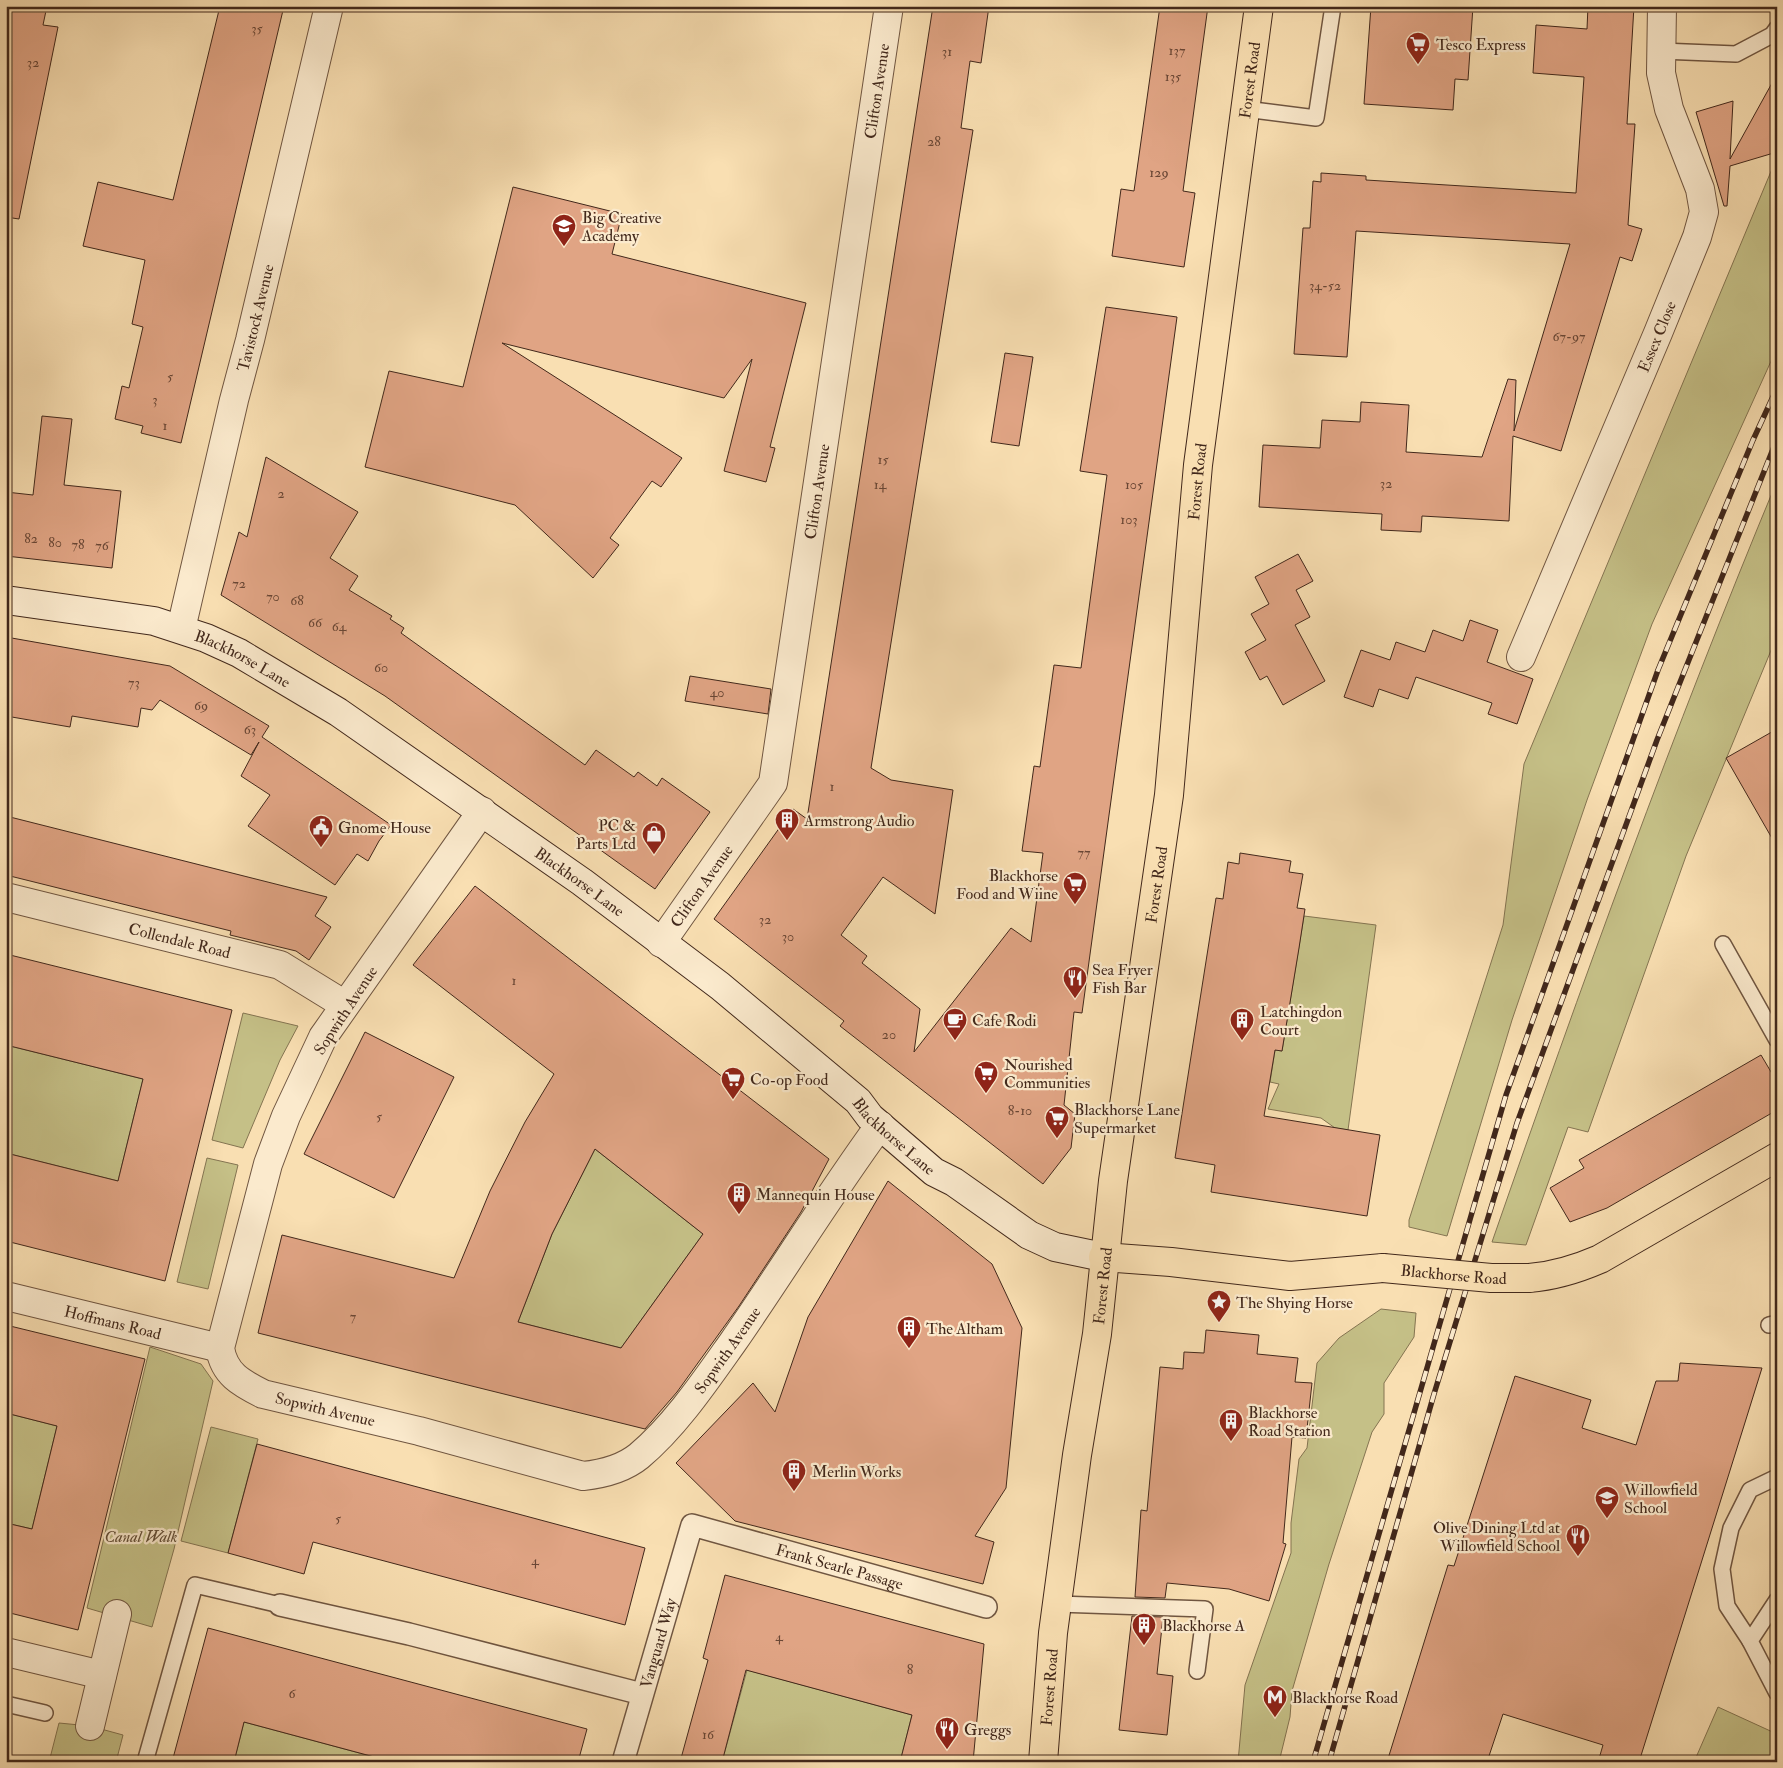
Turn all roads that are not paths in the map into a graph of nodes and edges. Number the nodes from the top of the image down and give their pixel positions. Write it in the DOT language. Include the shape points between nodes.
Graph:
graph roads {
  1 [pos="329,6"];
  2 [pos="889,6"];
  3 [pos="1259,6"];
  4 [pos="1333,6"];
  5 [pos="1662,6"];
  6 [pos="1777,28"];
  7 [pos="1662,51"];
  8 [pos="1244,109"];
  9 [pos="6,600"];
  10 [pos="181,629"];
  11 [pos="1521,657"];
  12 [pos="482,811"];
  13 [pos="6,897"];
  14 [pos="662,943"];
  15 [pos="1723,944"];
  16 [pos="344,1005"];
  17 [pos="1777,1040"];
  18 [pos="880,1125"];
  19 [pos="1777,1157"];
  20 [pos="1103,1257"];
  21 [pos="6,1296"];
  22 [pos="220,1348"];
  23 [pos="1777,1477"];
  24 [pos="692,1526"];
  25 [pos="1777,1600"];
  26 [pos="1058,1604"];
  27 [pos="280,1605"];
  28 [pos="986,1607"];
  29 [pos="117,1614"];
  30 [pos="1750,1641"];
  31 [pos="6,1652"];
  32 [pos="1197,1671"];
  33 [pos="102,1675"];
  34 [pos="1777,1693"];
  35 [pos="642,1694"];
  36 [pos="6,1704"];
  37 [pos="45,1713"];
  38 [pos="90,1726"];
  39 [pos="145,1762"];
  40 [pos="622,1762"];
  41 [pos="1043,1762"];
  1 -- 10 [label="street, Tavistock Avenue"];
  2 -- 14 [label="street, Clifton Avenue" via="773,783"];
  3 -- 8 [label="main road, Forest Road"];
  4 -- 8 [label="lane" via="1316,118"];
  5 -- 7 [label="street, Essex Close"];
  6 -- 7 [label="lane" via="1772,35 1736,54"];
  7 -- 11 [label="street, Essex Close" via="1661,73 1669,109 1697,181 1704,212 1658,334"];
  8 -- 20 [label="main road, Forest Road" via="1198,466 1169,795"];
  9 -- 10 [label="street, Blackhorse Lane" via="154,621"];
  10 -- 12 [label="street, Blackhorse Lane" via="239,653 322,702"];
  12 -- 14 [label="street, Blackhorse Lane"];
  12 -- 16 [label="street, Sopwith Avenue"];
  13 -- 16 [label="street, Collendale Road" via="280,965"];
  14 -- 18 [label="street, Blackhorse Lane" via="720,986 858,1101"];
  15 -- 17 [label="lane"];
  16 -- 22 [label="street, Sopwith Avenue" via="324,1036 286,1116 268,1164"];
  18 -- 20 [label="street, Blackhorse Lane" via="934,1172 954,1182 1029,1235 1056,1247"];
  18 -- 22 [label="street, Sopwith Avenue" via="693,1399 638,1457 608,1473 583,1476 263,1394 241,1383 230,1373 222,1361"];
  19 -- 20 [label="main road, Blackhorse Road, bridge" via="1600,1259 1559,1274 1491,1278 1383,1268 1290,1276"];
  20 -- 26 [label="main road, Forest Road" via="1097,1334"];
  21 -- 22 [label="street, Hoffmans Road"];
  23 -- 30 [label="lane" via="1750,1490 1731,1528 1722,1569 1726,1606"];
  24 -- 28 [label="street, Frank Searle Passage"];
  24 -- 35 [label="street, Vanguard Way"];
  25 -- 30 [label="lane"];
  26 -- 32 [label="lane" via="1205,1609"];
  26 -- 41 [label="main road, Forest Road"];
  27 -- 35 [label="street" via="409,1634"];
  27 -- 39 [label="lane" via="195,1586"];
  29 -- 33 [label="street"];
  30 -- 34 [label="lane"];
  31 -- 33 [label="street"];
  33 -- 38 [label="street"];
  35 -- 40 [label="street, Vanguard Way"];
  36 -- 37 [label="lane"];
}
